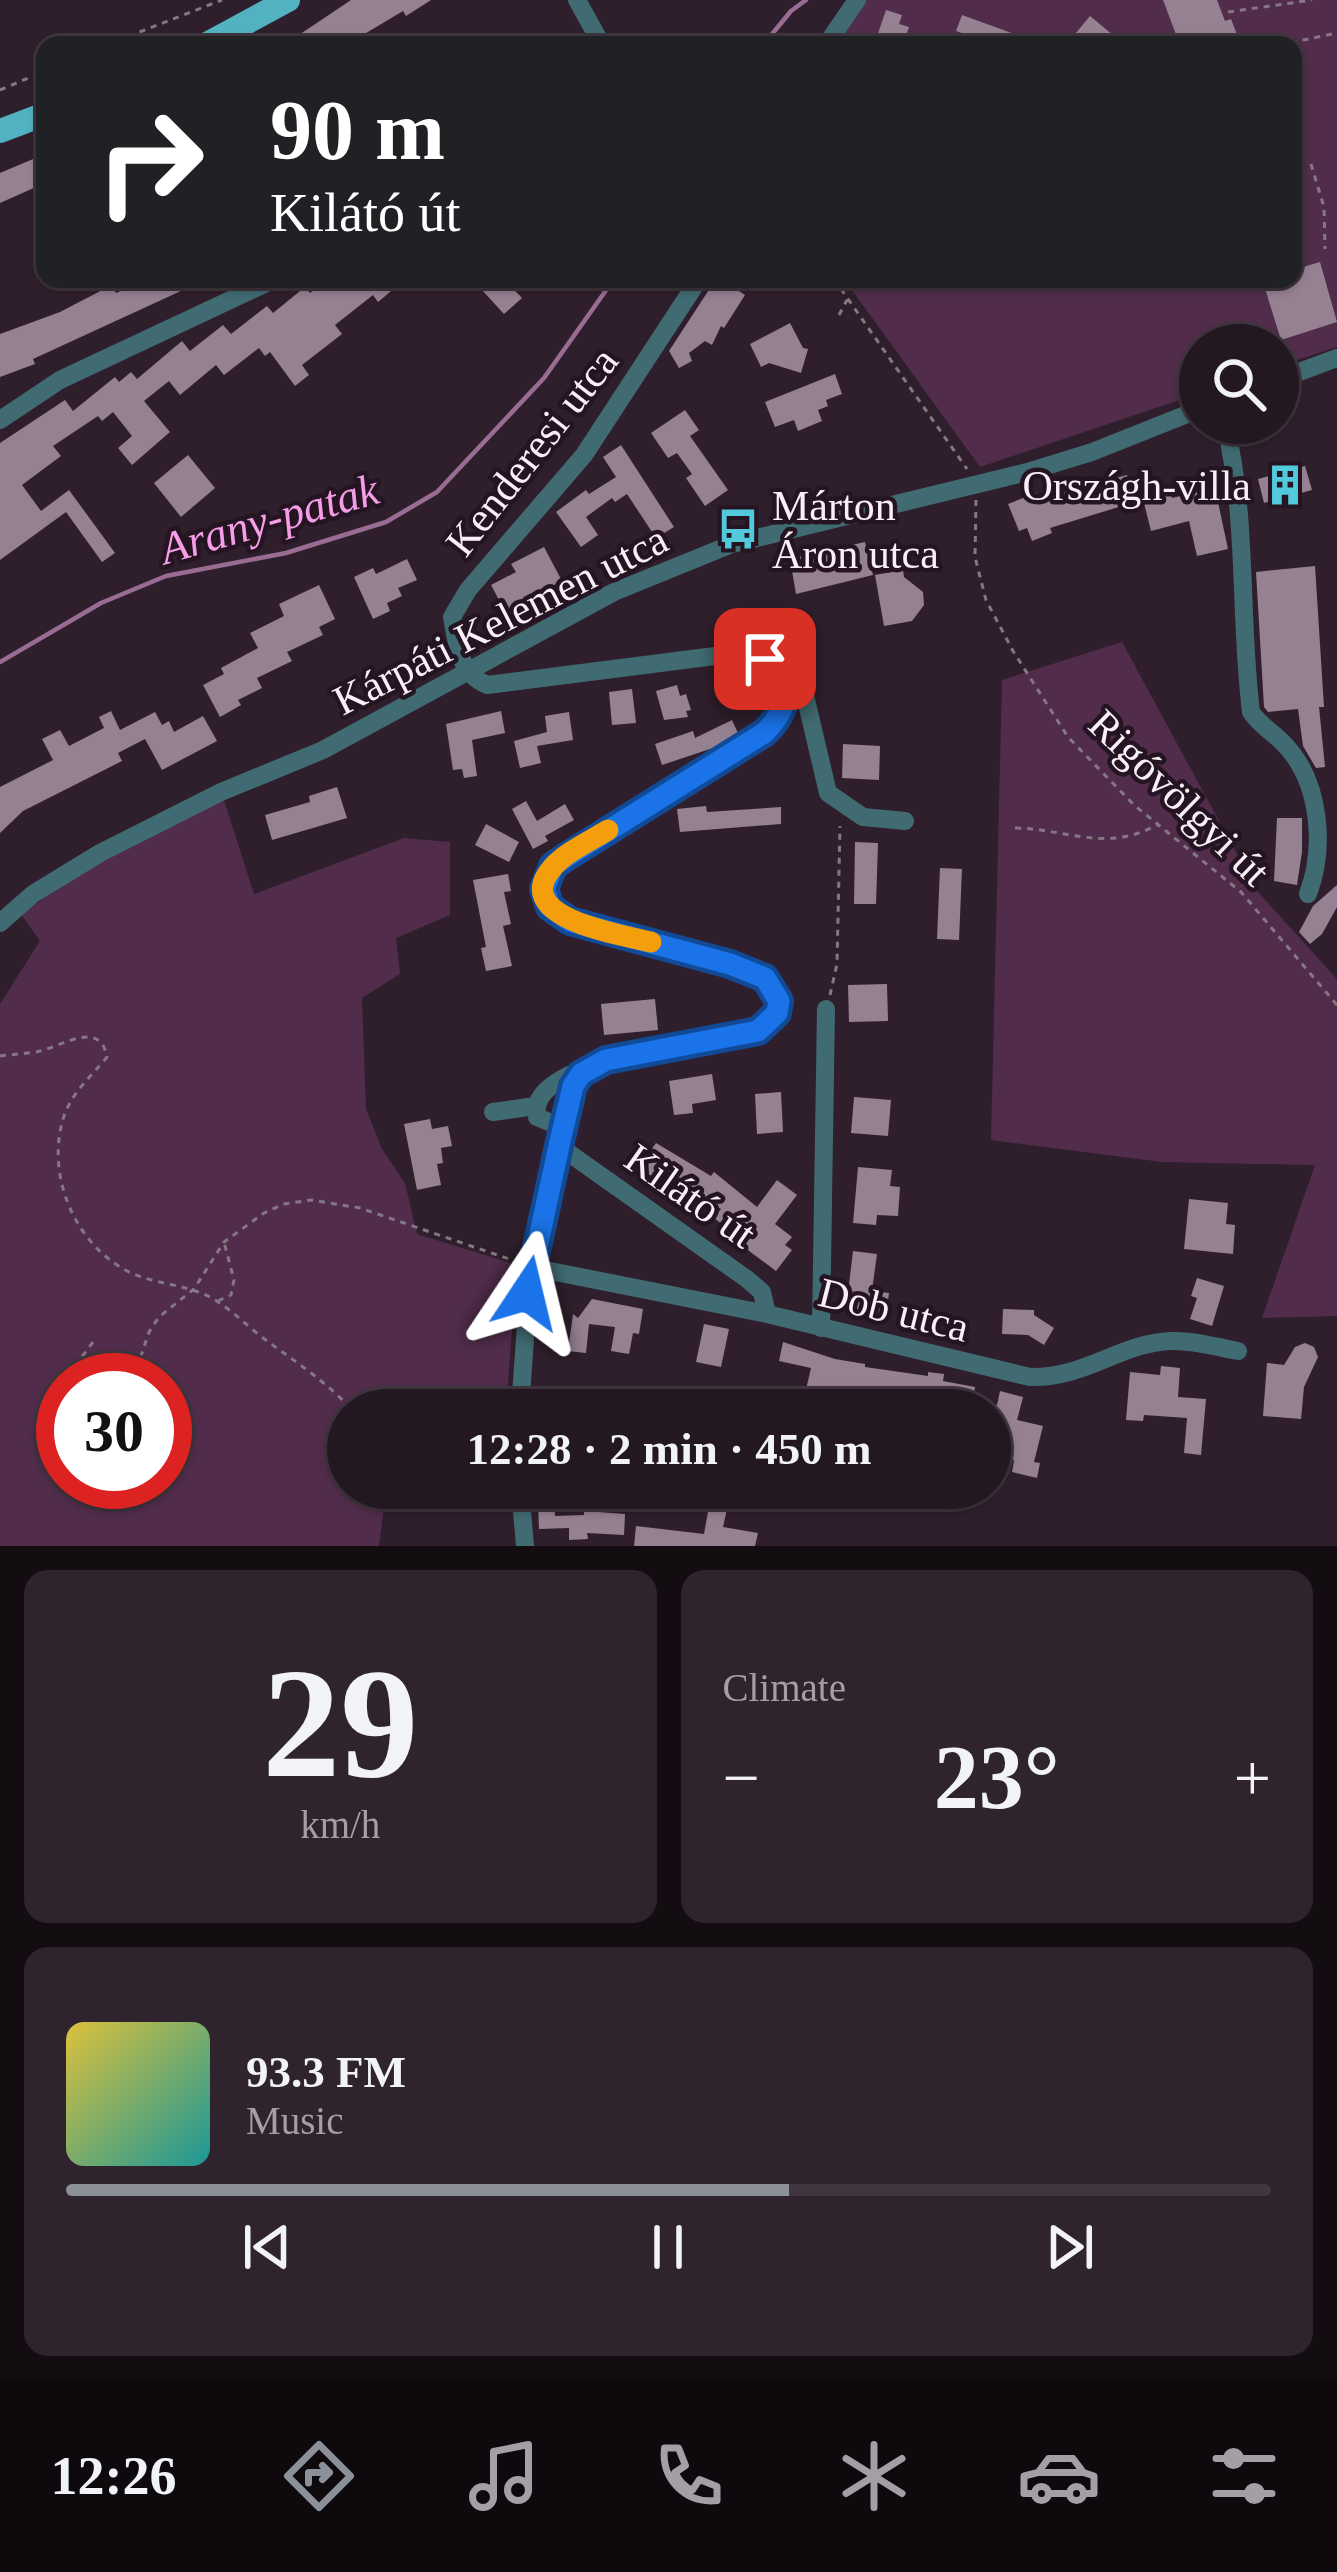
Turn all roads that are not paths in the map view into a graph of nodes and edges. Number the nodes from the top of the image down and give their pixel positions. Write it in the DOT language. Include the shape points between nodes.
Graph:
graph roads {
  1 [pos="288,0"];
  2 [pos="577,0"];
  3 [pos="857,0"];
  4 [pos="222,36"];
  5 [pos="597,36"];
  6 [pos="832,36"];
  7 [pos="36,117"];
  8 [pos="0,131"];
  9 [pos="256,288"];
  10 [pos="693,288"];
  11 [pos="1337,358"];
  12 [pos="1299,372"];
  13 [pos="1179,417"];
  14 [pos="0,420"];
  15 [pos="1228,444"];
  16 [pos="778,668"];
  17 [pos="470,673"];
  18 [pos="905,820"];
  19 [pos="1308,894"];
  20 [pos="0,923"];
  21 [pos="826,1009"];
  22 [pos="591,1066"];
  23 [pos="535,1106"];
  24 [pos="493,1112"];
  25 [pos="561,1137"];
  26 [pos="530,1267"];
  27 [pos="767,1314"];
  28 [pos="821,1328"];
  29 [pos="1238,1351"];
  30 [pos="520,1389"];
  31 [pos="522,1509"];
  32 [pos="525,1546"];
  1 -- 4 [label="main road"];
  2 -- 5 [label="street"];
  3 -- 6 [label="street"];
  7 -- 8 [label="main road"];
  9 -- 14 [label="street" via="60,380"];
  10 -- 17 [label="street, Kenderesi utca" via="584,454 457,604 458,656"];
  11 -- 12 [label="street"];
  13 -- 17 [label="street, Kárpáti Kelemen utca" via="1092,452 732,544 571,613"];
  15 -- 19 [label="street" via="1243,538 1251,712 1290,748 1314,805 1320,853"];
  16 -- 17 [label="street" via="747,655 488,685"];
  16 -- 18 [label="street" via="800,674 824,782 841,804 863,817"];
  16 -- 22 [label="street" via="786,685 779,719 553,866 544,889 550,907 570,921 749,969 775,988 777,1013 758,1031"];
  17 -- 20 [label="street, Kárpáti Kelemen utca" via="100,853"];
  21 -- 28 [label="street"];
  22 -- 23 [label="street" via="563,1077"];
  22 -- 25 [label="street, Kilátó út" via="573,1086"];
  23 -- 24 [label="street"];
  23 -- 25 [label="street"];
  25 -- 26 [label="street, Kilátó út"];
  25 -- 27 [label="street, Kilátó út" via="747,1279 762,1292"];
  26 -- 27 [label="street, Dob utca"];
  26 -- 30 [label="street, Kilátó út"];
  27 -- 28 [label="street, Dob utca"];
  28 -- 29 [label="street, Dob utca" via="1030,1377 1058,1378 1168,1341"];
  31 -- 32 [label="street"];
}
